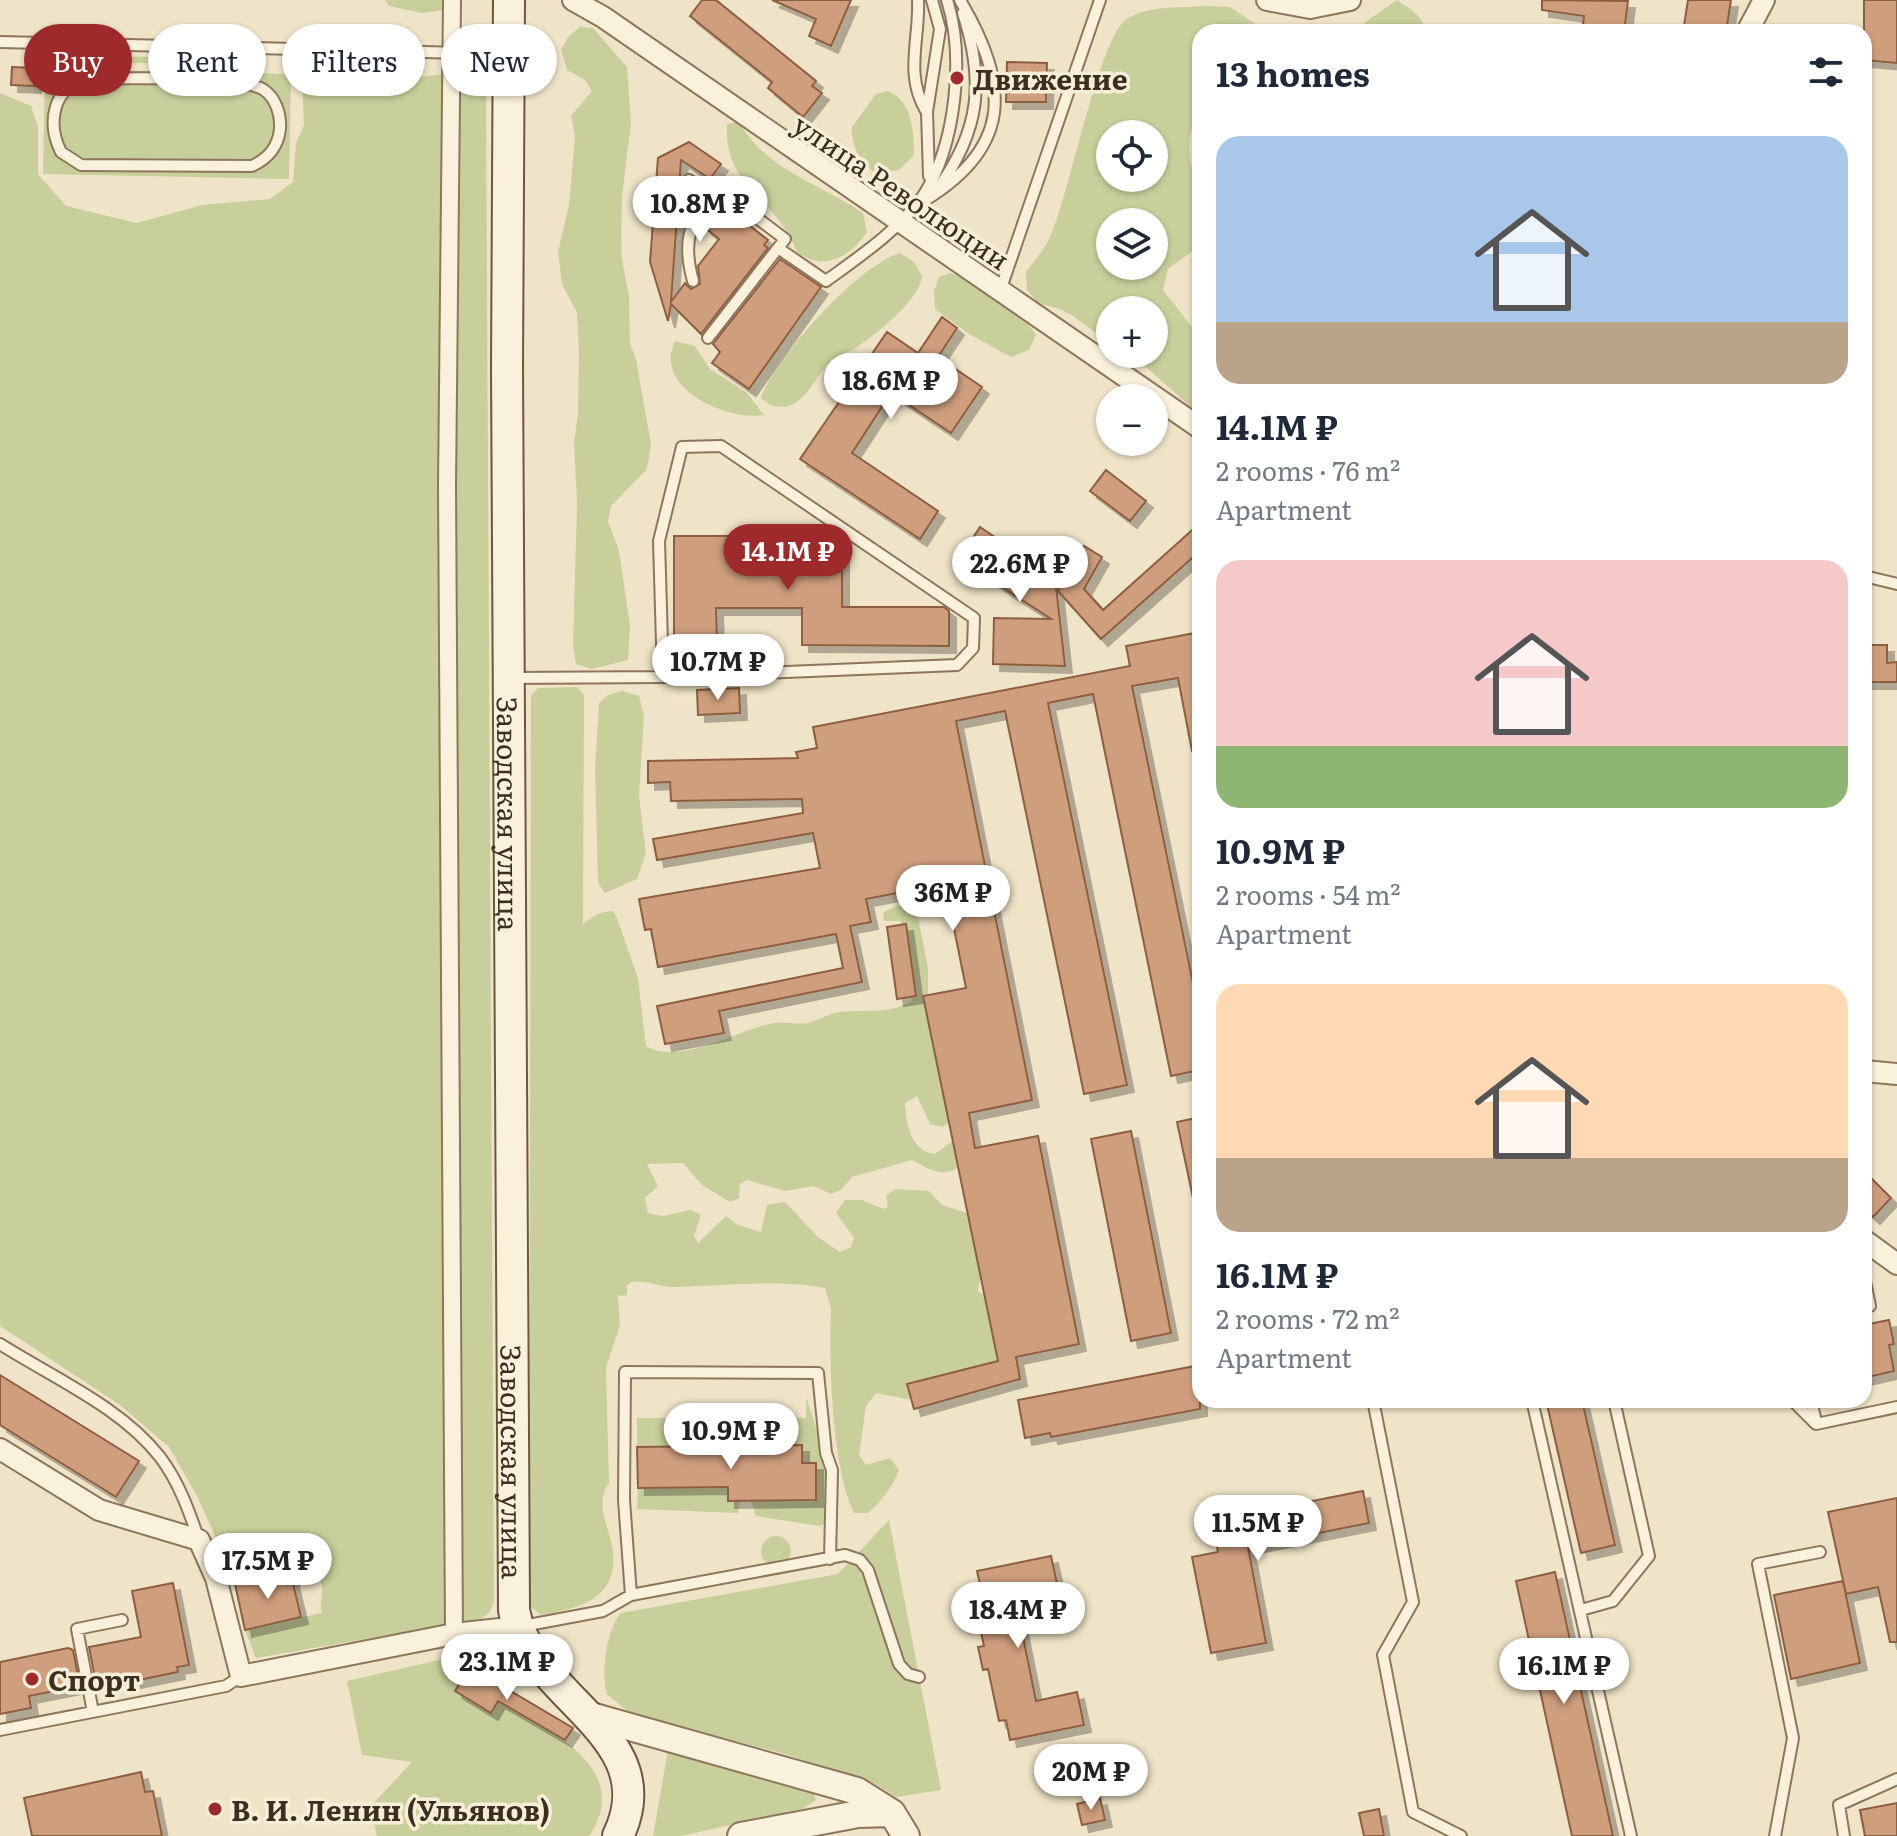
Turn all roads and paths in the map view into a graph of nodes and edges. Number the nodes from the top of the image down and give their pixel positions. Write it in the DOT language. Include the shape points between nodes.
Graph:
graph roads {
  1 [pos="452,0"];
  2 [pos="918,0"];
  3 [pos="932,0"];
  4 [pos="947,0"];
  5 [pos="960,0"];
  6 [pos="1100,0"];
  7 [pos="1267,0"];
  8 [pos="1350,0"];
  9 [pos="1764,0"];
  10 [pos="570,1"];
  11 [pos="452,24"];
  12 [pos="1751,24"];
  13 [pos="0,42"];
  14 [pos="441,55"];
  15 [pos="452,96"];
  16 [pos="509,96"];
  17 [pos="273,100"];
  18 [pos="927,112"];
  19 [pos="689,180"];
  20 [pos="930,191"];
  21 [pos="711,196"];
  22 [pos="905,215"];
  23 [pos="778,248"];
  24 [pos="693,281"];
  25 [pos="1000,291"];
  26 [pos="708,338"];
  27 [pos="1192,423"];
  28 [pos="1872,578"];
  29 [pos="1897,584"];
  30 [pos="663,677"];
  31 [pos="509,678"];
  32 [pos="1872,1072"];
  33 [pos="1897,1074"];
  34 [pos="1872,1246"];
  35 [pos="1897,1264"];
  36 [pos="0,1344"];
  37 [pos="1897,1407"];
  38 [pos="1375,1408"];
  39 [pos="1534,1408"];
  40 [pos="1616,1408"];
  41 [pos="1800,1408"];
  42 [pos="1813,1408"];
  43 [pos="1816,1424"];
  44 [pos="0,1449"];
  45 [pos="199,1540"];
  46 [pos="1820,1552"];
  47 [pos="830,1559"];
  48 [pos="631,1595"];
  49 [pos="1581,1610"];
  50 [pos="122,1620"];
  51 [pos="517,1627"];
  52 [pos="454,1634"];
  53 [pos="241,1676"];
  54 [pos="919,1677"];
  55 [pos="93,1712"];
  56 [pos="591,1716"];
  57 [pos="0,1730"];
  58 [pos="1897,1779"];
  59 [pos="892,1813"];
  60 [pos="618,1836"];
  61 [pos="741,1836"];
  62 [pos="906,1836"];
  63 [pos="1461,1836"];
  64 [pos="1631,1836"];
  65 [pos="1775,1836"];
  66 [pos="1844,1836"];
  1 -- 11 [label="street"];
  2 -- 18 [label="lane" via="914,79"];
  3 -- 18 [label="lane" via="940,29"];
  4 -- 20 [label="lane" via="958,47 957,78"];
  5 -- 20 [label="lane" via="977,77 974,113 957,163"];
  5 -- 20 [label="lane" via="991,66 995,108 976,161 952,184"];
  6 -- 25 [label="lane"];
  7 -- 8 [label="street" via="1310,8"];
  9 -- 12 [label="street"];
  10 -- 22 [label="street, улица Революции" via="603,17"];
  13 -- 14 [label="lane"];
  15 -- 52 [label="street" via="447,502"];
  16 -- 31 [label="main road, Заводская улица"];
  17 -- 17 [label="lane" via="246,83 86,80 61,93 54,132 67,158 92,167 252,166 271,154 279,138"];
  18 -- 20 [label="lane"];
  19 -- 21 [label="lane"];
  20 -- 22 [label="lane"];
  21 -- 23 [label="lane" via="717,188 785,239"];
  21 -- 24 [label="lane" via="691,221 687,258"];
  22 -- 23 [label="lane" via="826,281"];
  22 -- 25 [label="street, улица Революции"];
  23 -- 26 [label="lane"];
  25 -- 27 [label="street, улица Революции"];
  28 -- 29 [label="lane"];
  30 -- 30 [label="lane" via="957,665 973,648 974,618 721,446 682,447 659,541"];
  30 -- 31 [label="lane"];
  31 -- 51 [label="main road, Заводская улица" via="512,1579"];
  32 -- 33 [label="street"];
  34 -- 35 [label="street"];
  36 -- 45 [label="lane" via="138,1433 184,1498"];
  37 -- 43 [label="lane"];
  38 -- 63 [label="lane" via="1413,1602 1383,1655 1413,1812"];
  39 -- 49 [label="lane"];
  40 -- 49 [label="lane" via="1649,1556 1613,1601"];
  41 -- 43 [label="lane"];
  42 -- 43 [label="lane"];
  44 -- 45 [label="street" via="99,1510"];
  45 -- 53 [label="street" via="224,1604"];
  46 -- 65 [label="lane" via="1758,1564 1793,1738"];
  47 -- 48 [label="lane"];
  47 -- 48 [label="lane" via="832,1470 818,1373 625,1372 624,1500"];
  47 -- 54 [label="lane" via="854,1557 868,1570 899,1664"];
  48 -- 51 [label="lane" via="603,1611"];
  49 -- 64 [label="lane"];
  50 -- 55 [label="lane" via="77,1629"];
  51 -- 52 [label="street"];
  51 -- 56 [label="main road" via="540,1669"];
  52 -- 53 [label="street"];
  53 -- 55 [label="lane" via="226,1686"];
  55 -- 57 [label="lane"];
  56 -- 59 [label="street" via="857,1791"];
  56 -- 60 [label="main road" via="622,1766 627,1799"];
  58 -- 66 [label="lane" via="1839,1805"];
  59 -- 61 [label="street" via="858,1814"];
  59 -- 62 [label="street"];
}
